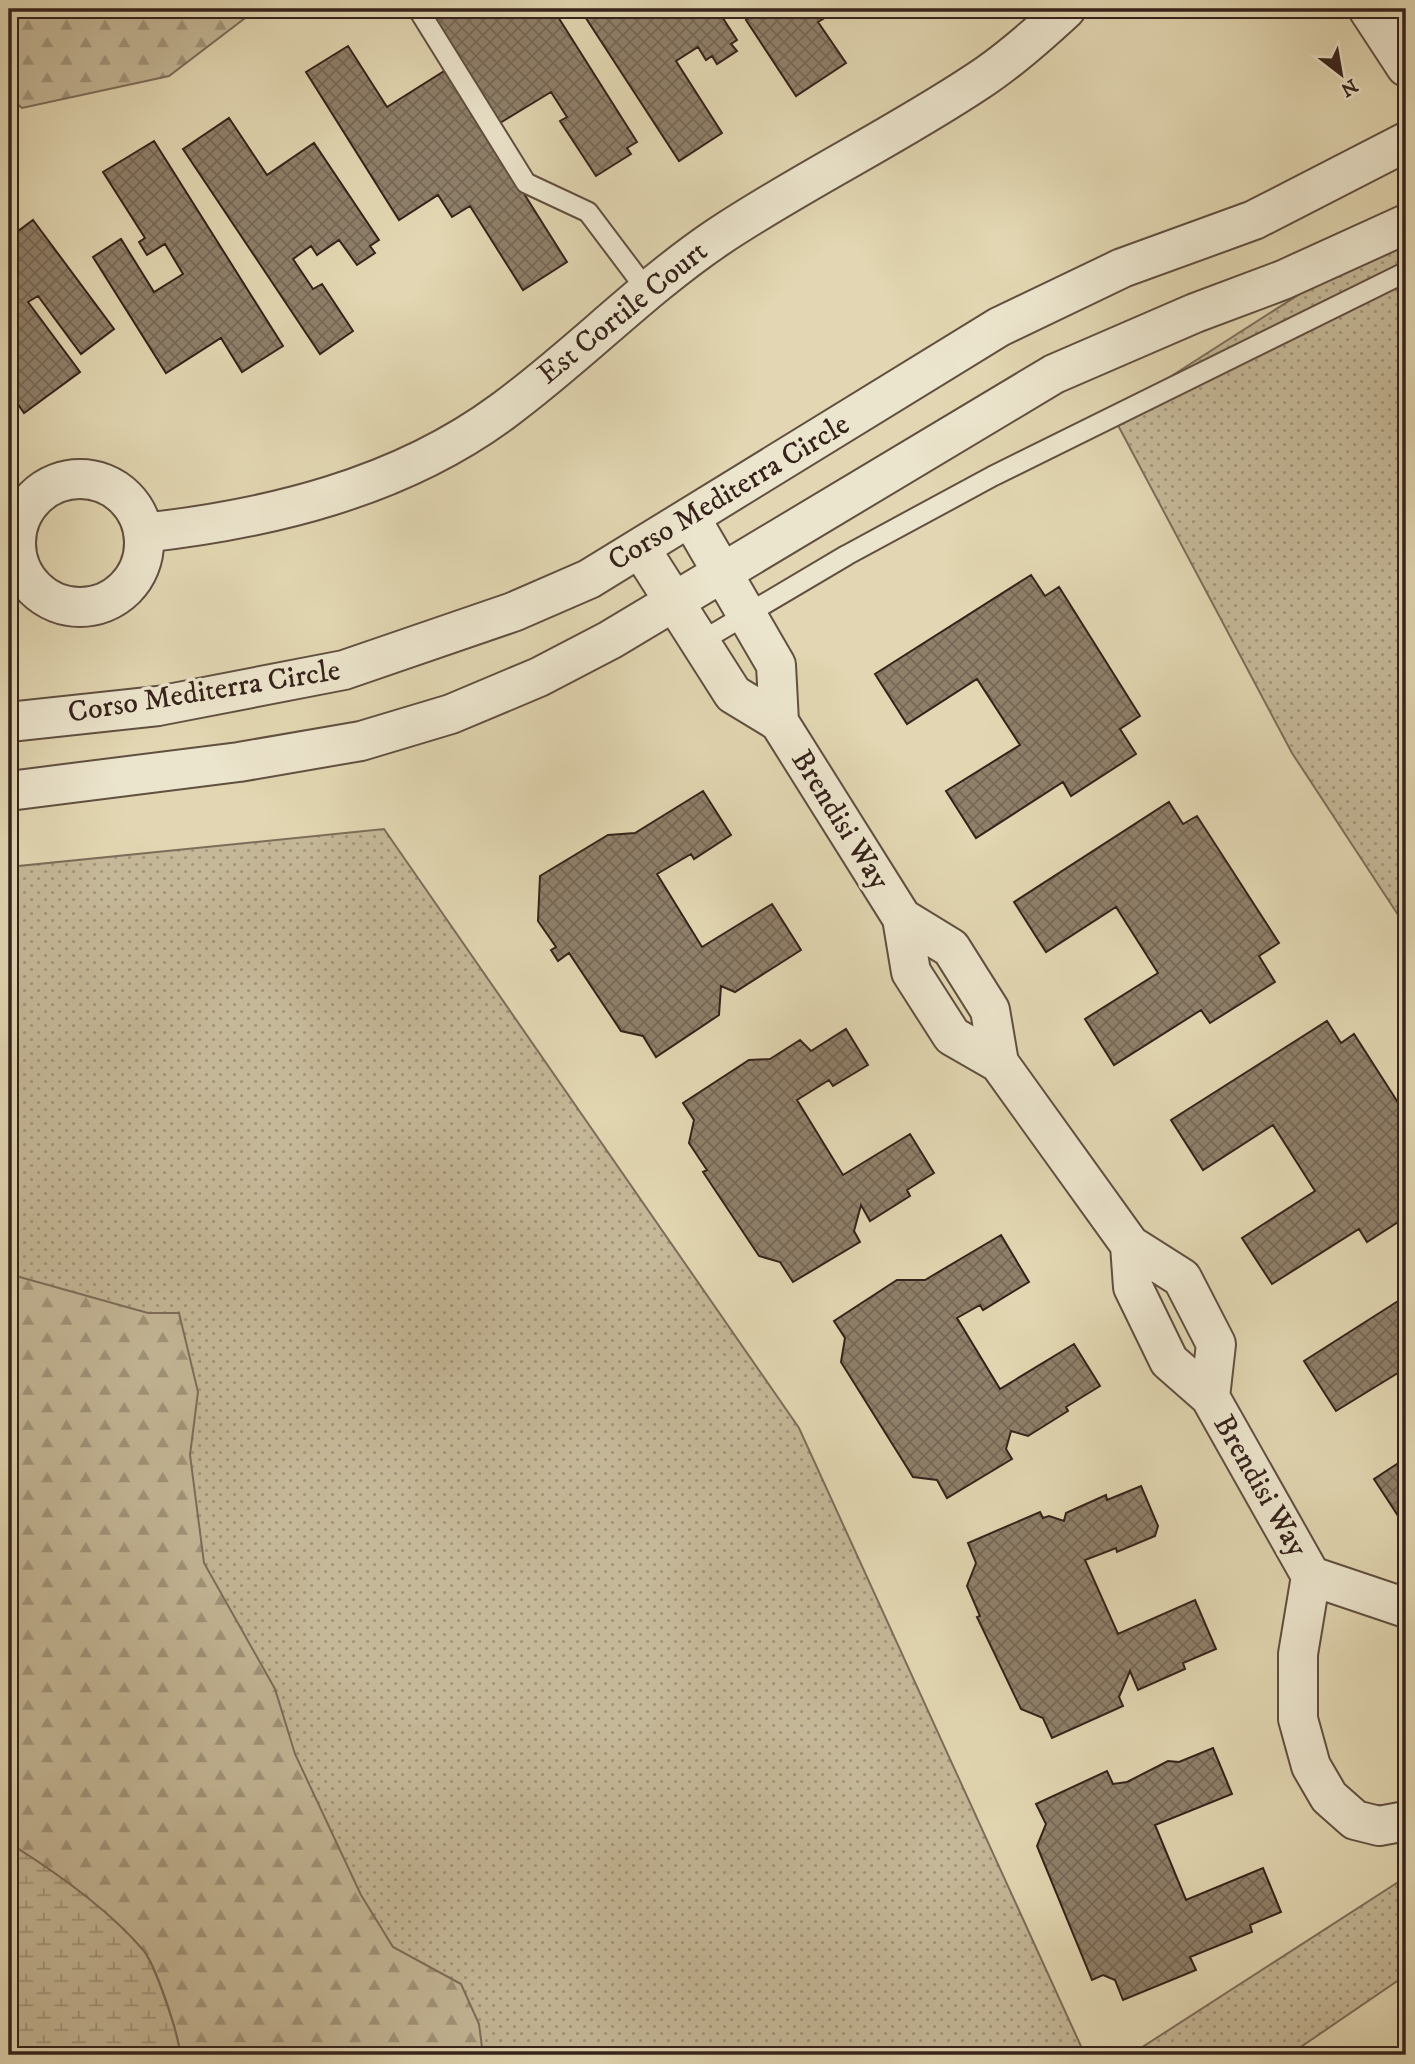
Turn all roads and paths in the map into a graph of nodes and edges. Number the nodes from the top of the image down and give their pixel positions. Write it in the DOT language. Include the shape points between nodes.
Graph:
graph roads {
  1 [pos="418,9"];
  2 [pos="1066,9"];
  3 [pos="1368,9"];
  4 [pos="1406,66"];
  5 [pos="1406,142"];
  6 [pos="1406,224"];
  7 [pos="1406,272"];
  8 [pos="646,289"];
  9 [pos="690,517"];
  10 [pos="143,533"];
  11 [pos="640,548"];
  12 [pos="723,573"];
  13 [pos="675,602"];
  14 [pos="746,614"];
  15 [pos="700,642"];
  16 [pos="9,722"];
  17 [pos="779,722"];
  18 [pos="9,791"];
  19 [pos="1311,1576"];
  20 [pos="1406,1608"];
  21 [pos="1406,1821"];
  1 -- 8 [label="lane" via="526,183 588,212"];
  2 -- 8 [label="street, Est Cortile Court" via="980,80 719,236"];
  3 -- 4 [label="street"];
  5 -- 9 [label="street, Corso Mediterra Circle" via="1254,220 1122,268 999,327"];
  6 -- 12 [label="street" via="1283,280 1054,373"];
  7 -- 14 [label="lane" via="993,476"];
  8 -- 10 [label="street, Est Cortile Court" via="503,411 447,446 369,481 266,516"];
  9 -- 11 [label="street, Corso Mediterra Circle"];
  9 -- 12 [label="street, Brendisi Way"];
  11 -- 13 [label="street, Brendisi Way"];
  11 -- 16 [label="street, Corso Mediterra Circle" via="589,579 513,612 344,670 158,706"];
  12 -- 13 [label="street"];
  12 -- 14 [label="street, Brendisi Way"];
  13 -- 15 [label="street, Brendisi Way"];
  13 -- 18 [label="street" via="539,677 451,714 361,741 226,764"];
  14 -- 15 [label="lane"];
  14 -- 17 [label="street, Brendisi Way" via="776,665"];
  15 -- 17 [label="street, Brendisi Way" via="733,694"];
  17 -- 19 [label="street, Brendisi Way" via="902,918 951,948 990,1010 999,1063 1130,1245 1133,1287 1169,1361 1210,1397"];
  19 -- 20 [label="street, Brendisi Way"];
  19 -- 21 [label="street, Brendisi Way" via="1298,1654 1298,1718 1311,1766 1329,1797 1355,1821 1379,1826"];
}
